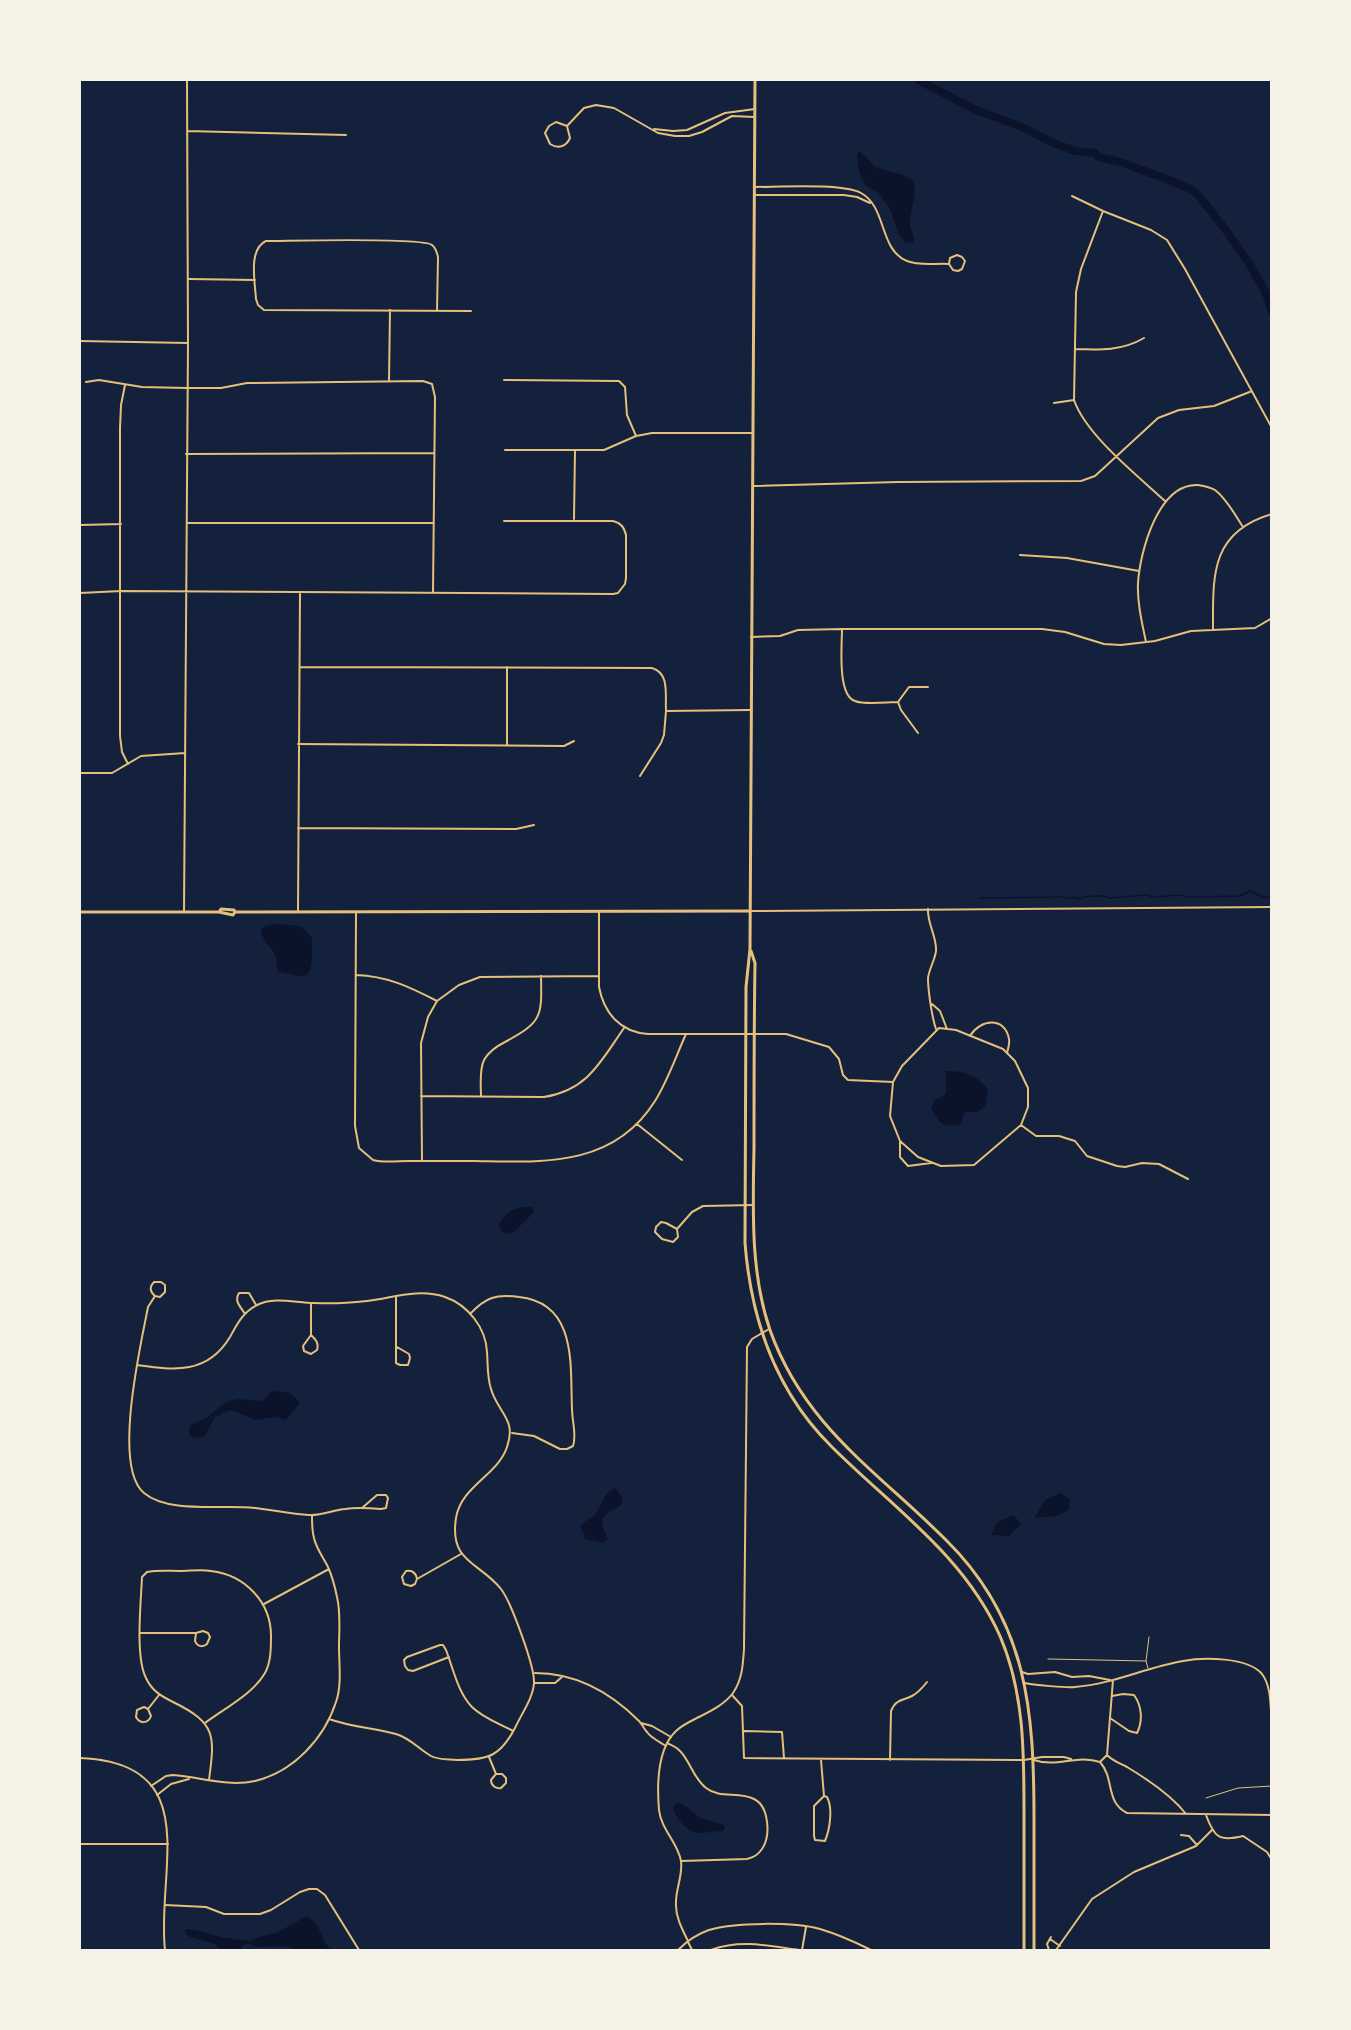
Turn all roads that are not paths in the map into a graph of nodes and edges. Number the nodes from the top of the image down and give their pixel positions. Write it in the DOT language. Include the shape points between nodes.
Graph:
graph roads {
  1 [pos="187,80"];
  2 [pos="755,80"];
  3 [pos="755,109"];
  4 [pos="755,117"];
  5 [pos="567,126"];
  6 [pos="693,128"];
  7 [pos="652,129"];
  8 [pos="187,131"];
  9 [pos="694,134"];
  10 [pos="346,135"];
  11 [pos="755,187"];
  12 [pos="804,188"];
  13 [pos="838,188"];
  14 [pos="754,195"];
  15 [pos="804,195"];
  16 [pos="837,195"];
  17 [pos="1072,196"];
  18 [pos="871,203"];
  19 [pos="1104,211"];
  20 [pos="949,264"];
  21 [pos="188,279"];
  22 [pos="255,280"];
  23 [pos="390,310"];
  24 [pos="437,311"];
  25 [pos="471,311"];
  26 [pos="1144,338"];
  27 [pos="80,341"];
  28 [pos="188,344"];
  29 [pos="1075,349"];
  30 [pos="504,380"];
  31 [pos="389,381"];
  32 [pos="86,382"];
  33 [pos="125,385"];
  34 [pos="187,388"];
  35 [pos="1252,391"];
  36 [pos="1074,400"];
  37 [pos="1054,403"];
  38 [pos="1272,429"];
  39 [pos="753,433"];
  40 [pos="636,436"];
  41 [pos="505,450"];
  42 [pos="575,450"];
  43 [pos="434,453"];
  44 [pos="186,454"];
  45 [pos="1117,456"];
  46 [pos="753,486"];
  47 [pos="1165,501"];
  48 [pos="1272,514"];
  49 [pos="504,521"];
  50 [pos="574,521"];
  51 [pos="187,523"];
  52 [pos="434,523"];
  53 [pos="121,524"];
  54 [pos="80,525"];
  55 [pos="1243,527"];
  56 [pos="1020,555"];
  57 [pos="1139,571"];
  58 [pos="121,591"];
  59 [pos="186,592"];
  60 [pos="80,593"];
  61 [pos="300,593"];
  62 [pos="433,593"];
  63 [pos="1272,618"];
  64 [pos="842,629"];
  65 [pos="1213,629"];
  66 [pos="751,637"];
  67 [pos="1146,643"];
  68 [pos="300,667"];
  69 [pos="507,667"];
  70 [pos="928,687"];
  71 [pos="898,702"];
  72 [pos="751,710"];
  73 [pos="666,711"];
  74 [pos="918,733"];
  75 [pos="574,741"];
  76 [pos="298,744"];
  77 [pos="507,746"];
  78 [pos="185,753"];
  79 [pos="128,765"];
  80 [pos="80,773"];
  81 [pos="640,776"];
  82 [pos="534,825"];
  83 [pos="298,828"];
  84 [pos="1272,907"];
  85 [pos="928,909"];
  86 [pos="599,911"];
  87 [pos="750,911"];
  88 [pos="80,912"];
  89 [pos="184,912"];
  90 [pos="356,912"];
  91 [pos="297,913"];
  92 [pos="750,949"];
  93 [pos="356,975"];
  94 [pos="541,976"];
  95 [pos="599,976"];
  96 [pos="437,1001"];
  97 [pos="932,1003"];
  98 [pos="624,1028"];
  99 [pos="947,1029"];
  100 [pos="936,1030"];
  101 [pos="686,1034"];
  102 [pos="746,1034"];
  103 [pos="754,1034"];
  104 [pos="970,1036"];
  105 [pos="1007,1053"];
  106 [pos="893,1082"];
  107 [pos="421,1096"];
  108 [pos="481,1097"];
  109 [pos="637,1124"];
  110 [pos="1021,1125"];
  111 [pos="900,1141"];
  112 [pos="682,1160"];
  113 [pos="422,1161"];
  114 [pos="932,1162"];
  115 [pos="1188,1179"];
  116 [pos="745,1205"];
  117 [pos="754,1205"];
  118 [pos="676,1229"];
  119 [pos="154,1296"];
  120 [pos="396,1297"];
  121 [pos="311,1303"];
  122 [pos="256,1305"];
  123 [pos="245,1314"];
  124 [pos="470,1314"];
  125 [pos="770,1329"];
  126 [pos="761,1333"];
  127 [pos="311,1335"];
  128 [pos="397,1347"];
  129 [pos="137,1365"];
  130 [pos="511,1433"];
  131 [pos="362,1508"];
  132 [pos="312,1516"];
  133 [pos="461,1554"];
  134 [pos="329,1569"];
  135 [pos="417,1579"];
  136 [pos="264,1604"];
  137 [pos="141,1632"];
  138 [pos="196,1634"];
  139 [pos="1149,1637"];
  140 [pos="449,1657"];
  141 [pos="1048,1659"];
  142 [pos="1146,1661"];
  143 [pos="1149,1670"];
  144 [pos="1022,1672"];
  145 [pos="534,1673"];
  146 [pos="562,1676"];
  147 [pos="1113,1680"];
  148 [pos="927,1682"];
  149 [pos="534,1683"];
  150 [pos="1025,1683"];
  151 [pos="159,1695"];
  152 [pos="732,1695"];
  153 [pos="1112,1696"];
  154 [pos="148,1709"];
  155 [pos="1109,1717"];
  156 [pos="329,1719"];
  157 [pos="205,1723"];
  158 [pos="641,1723"];
  159 [pos="1272,1723"];
  160 [pos="513,1731"];
  161 [pos="744,1731"];
  162 [pos="670,1737"];
  163 [pos="666,1744"];
  164 [pos="1107,1755"];
  165 [pos="489,1757"];
  166 [pos="80,1758"];
  167 [pos="784,1758"];
  168 [pos="821,1760"];
  169 [pos="890,1760"];
  170 [pos="1024,1760"];
  171 [pos="1034,1760"];
  172 [pos="1100,1762"];
  173 [pos="496,1774"];
  174 [pos="191,1778"];
  175 [pos="209,1780"];
  176 [pos="151,1786"];
  177 [pos="1272,1786"];
  178 [pos="157,1795"];
  179 [pos="824,1796"];
  180 [pos="1206,1798"];
  181 [pos="1186,1814"];
  182 [pos="1206,1815"];
  183 [pos="1272,1815"];
  184 [pos="1212,1830"];
  185 [pos="1181,1835"];
  186 [pos="80,1844"];
  187 [pos="168,1844"];
  188 [pos="1197,1845"];
  189 [pos="1272,1860"];
  190 [pos="681,1861"];
  191 [pos="165,1905"];
  192 [pos="806,1926"];
  193 [pos="688,1941"];
  194 [pos="860,1945"];
  195 [pos="1060,1946"];
  196 [pos="165,1950"];
  197 [pos="359,1950"];
  198 [pos="678,1950"];
  199 [pos="692,1950"];
  200 [pos="711,1950"];
  201 [pos="800,1950"];
  202 [pos="858,1950"];
  203 [pos="871,1950"];
  204 [pos="1024,1950"];
  205 [pos="1034,1950"];
  206 [pos="1049,1950"];
  207 [pos="1056,1950"];
  1 -- 8 [label="street"];
  2 -- 3 [label="main road"];
  3 -- 4 [label="main road"];
  3 -- 6 [label="street" via="725,114"];
  4 -- 9 [label="street" via="727,118"];
  4 -- 11 [label="main road"];
  5 -- 5 [label="street" via="556,122 549,126 545,133 550,144 561,147 568,142"];
  5 -- 7 [label="street" via="584,108 602,104"];
  6 -- 7 [label="street"];
  6 -- 9 [label="street"];
  7 -- 9 [label="street" via="665,135"];
  8 -- 10 [label="street"];
  8 -- 21 [label="street"];
  11 -- 12 [label="street"];
  11 -- 14 [label="main road"];
  12 -- 13 [label="street"];
  12 -- 15 [label="street"];
  13 -- 16 [label="street"];
  13 -- 18 [label="street" via="859,191"];
  14 -- 15 [label="street"];
  14 -- 39 [label="main road"];
  15 -- 16 [label="street"];
  16 -- 18 [label="street"];
  17 -- 19 [label="street"];
  18 -- 20 [label="street" via="894,252 908,262"];
  19 -- 29 [label="street" via="1078,282"];
  19 -- 35 [label="street" via="1167,240"];
  20 -- 20 [label="street" via="954,255 964,261 958,271"];
  21 -- 22 [label="street"];
  21 -- 28 [label="street"];
  22 -- 23 [label="street" via="256,299 264,309"];
  22 -- 24 [label="street" via="256,252 266,241 422,242 434,246 438,257"];
  23 -- 24 [label="street"];
  23 -- 31 [label="street"];
  24 -- 25 [label="street"];
  26 -- 29 [label="street" via="1117,349"];
  27 -- 28 [label="street"];
  28 -- 34 [label="street"];
  29 -- 36 [label="street"];
  30 -- 40 [label="street" via="619,381 625,387 627,415"];
  31 -- 34 [label="street"];
  31 -- 43 [label="street" via="432,384"];
  32 -- 33 [label="street"];
  33 -- 34 [label="street"];
  33 -- 53 [label="street" via="120,416"];
  34 -- 44 [label="street"];
  35 -- 38 [label="street"];
  35 -- 45 [label="street" via="1214,406 1179,410 1158,418"];
  36 -- 37 [label="street"];
  36 -- 45 [label="street" via="1086,422"];
  39 -- 40 [label="street"];
  39 -- 46 [label="main road"];
  40 -- 42 [label="street" via="604,450"];
  41 -- 42 [label="street"];
  42 -- 50 [label="street"];
  43 -- 44 [label="street"];
  43 -- 52 [label="street"];
  44 -- 51 [label="street"];
  45 -- 46 [label="street" via="1095,476 1075,482"];
  45 -- 47 [label="street"];
  46 -- 66 [label="main road"];
  47 -- 55 [label="street" via="1188,486 1213,489"];
  47 -- 57 [label="street" via="1144,547"];
  48 -- 55 [label="street"];
  49 -- 50 [label="street"];
  50 -- 62 [label="street" via="613,521 622,525 626,535 626,578 620,591"];
  51 -- 52 [label="street"];
  51 -- 59 [label="street"];
  52 -- 62 [label="street"];
  53 -- 54 [label="street"];
  53 -- 58 [label="street"];
  55 -- 65 [label="street" via="1228,542 1216,564"];
  56 -- 57 [label="street" via="1067,558"];
  57 -- 67 [label="street" via="1139,603"];
  58 -- 59 [label="street"];
  58 -- 60 [label="street"];
  58 -- 79 [label="street" via="120,736"];
  59 -- 61 [label="street"];
  59 -- 78 [label="street"];
  61 -- 62 [label="street"];
  61 -- 68 [label="street"];
  63 -- 65 [label="street" via="1255,628"];
  64 -- 66 [label="street"];
  64 -- 67 [label="street" via="1042,629 1104,644"];
  64 -- 71 [label="street" via="846,693 856,702"];
  65 -- 67 [label="street"];
  66 -- 72 [label="main road"];
  68 -- 69 [label="street"];
  68 -- 76 [label="street"];
  69 -- 73 [label="street" via="656,669 665,681"];
  69 -- 77 [label="street"];
  70 -- 71 [label="street" via="909,687"];
  71 -- 74 [label="street"];
  72 -- 73 [label="street"];
  72 -- 87 [label="main road"];
  73 -- 81 [label="street" via="661,743"];
  75 -- 77 [label="street" via="564,746"];
  76 -- 77 [label="street"];
  76 -- 83 [label="street"];
  78 -- 79 [label="street" via="141,756"];
  78 -- 89 [label="street"];
  79 -- 80 [label="street" via="112,772"];
  82 -- 83 [label="street" via="516,829"];
  83 -- 91 [label="street"];
  84 -- 85 [label="street"];
  85 -- 87 [label="street"];
  85 -- 97 [label="street" via="936,950 928,978"];
  86 -- 87 [label="main road"];
  86 -- 90 [label="main road"];
  86 -- 95 [label="street"];
  87 -- 92 [label="main road"];
  88 -- 89 [label="main road"];
  89 -- 91 [label="main road"];
  90 -- 91 [label="main road"];
  90 -- 93 [label="street"];
  92 -- 102 [label="main road"];
  92 -- 103 [label="main road" via="755,963"];
  93 -- 96 [label="street" via="397,981"];
  93 -- 113 [label="street" via="357,1142 362,1152 378,1161"];
  94 -- 95 [label="street"];
  94 -- 96 [label="street" via="470,979"];
  94 -- 108 [label="street" via="542,1005 535,1023 497,1046 484,1060"];
  95 -- 98 [label="street" via="604,1005"];
  96 -- 107 [label="street" via="421,1043"];
  97 -- 99 [label="street"];
  97 -- 100 [label="street"];
  98 -- 101 [label="street" via="639,1034"];
  98 -- 108 [label="street" via="594,1071 572,1089 544,1097"];
  99 -- 100 [label="street"];
  99 -- 104 [label="street"];
  100 -- 106 [label="street" via="902,1066"];
  101 -- 102 [label="street"];
  101 -- 109 [label="street" via="657,1098"];
  102 -- 103 [label="street"];
  102 -- 116 [label="main road"];
  103 -- 106 [label="street" via="786,1034 829,1047 848,1080"];
  103 -- 117 [label="main road"];
  104 -- 105 [label="street"];
  104 -- 105 [label="street" via="985,1022 995,1023 1004,1028 1010,1039"];
  105 -- 110 [label="street" via="1028,1088 1028,1107"];
  106 -- 111 [label="street" via="890,1116"];
  107 -- 108 [label="street"];
  107 -- 113 [label="street"];
  109 -- 112 [label="street"];
  109 -- 113 [label="street" via="605,1146 566,1159"];
  110 -- 114 [label="street" via="974,1165 940,1166"];
  110 -- 115 [label="street" via="1036,1136 1059,1136 1075,1142 1087,1156 1097,1160 1125,1167 1159,1164"];
  111 -- 114 [label="street" via="918,1157"];
  111 -- 114 [label="street" via="900,1157 908,1166"];
  116 -- 117 [label="street"];
  116 -- 118 [label="street" via="703,1206"];
  116 -- 126 [label="main road" via="748,1274"];
  117 -- 125 [label="main road" via="755,1255"];
  118 -- 118 [label="street" via="661,1222 656,1232 673,1242 678,1237"];
  119 -- 119 [label="street" via="151,1287 154,1282 161,1282 165,1292"];
  119 -- 129 [label="street" via="148,1307"];
  120 -- 121 [label="street" via="345,1304"];
  120 -- 124 [label="street" via="421,1293 442,1296"];
  120 -- 128 [label="street"];
  121 -- 122 [label="street" via="273,1301"];
  121 -- 127 [label="street"];
  122 -- 123 [label="street"];
  122 -- 123 [label="street" via="249,1293 239,1293 237,1302"];
  123 -- 129 [label="street" via="220,1350 204,1362 183,1370"];
  124 -- 130 [label="street" via="486,1343 488,1378"];
  124 -- 130 [label="street" via="483,1301 499,1296 536,1301 558,1318 571,1355 573,1446 560,1449 534,1436"];
  125 -- 126 [label="street"];
  125 -- 144 [label="main road" via="798,1389 824,1424 970,1566 999,1613"];
  126 -- 152 [label="street" via="747,1347 744,1649 741,1676"];
  126 -- 170 [label="main road" via="780,1377 815,1430 938,1546 977,1594 1000,1636 1012,1673 1021,1712"];
  127 -- 127 [label="street" via="303,1346 311,1354 318,1346"];
  128 -- 128 [label="street" via="396,1363 408,1365 410,1354"];
  129 -- 132 [label="street" via="130,1451 135,1483 146,1495 175,1506 233,1506"];
  130 -- 133 [label="street" via="501,1460 472,1488 457,1512 455,1532"];
  131 -- 131 [label="street" via="376,1495 388,1498 386,1508"];
  131 -- 132 [label="street"];
  132 -- 134 [label="street" via="315,1542"];
  133 -- 135 [label="street"];
  133 -- 145 [label="street" via="503,1591"];
  134 -- 136 [label="street"];
  134 -- 156 [label="street" via="340,1613 338,1694"];
  135 -- 135 [label="street" via="409,1587 402,1577 409,1571"];
  136 -- 137 [label="street" via="239,1580 210,1570 149,1571 143,1574"];
  136 -- 157 [label="street" via="271,1630 268,1668 255,1686"];
  137 -- 138 [label="street"];
  137 -- 151 [label="street" via="142,1668"];
  138 -- 138 [label="street" via="208,1633 210,1640 198,1645"];
  139 -- 142 [label="lane"];
  140 -- 140 [label="street" via="440,1645 407,1657 405,1666 413,1671"];
  140 -- 160 [label="street" via="470,1704"];
  141 -- 142 [label="lane"];
  142 -- 143 [label="lane"];
  143 -- 147 [label="street"];
  143 -- 159 [label="street" via="1184,1660 1251,1665 1267,1683"];
  144 -- 147 [label="street" via="1055,1671 1072,1677"];
  144 -- 150 [label="main road"];
  145 -- 146 [label="street"];
  145 -- 149 [label="street"];
  146 -- 149 [label="street" via="555,1683"];
  146 -- 158 [label="street" via="583,1681 602,1692"];
  147 -- 150 [label="street" via="1073,1687"];
  147 -- 153 [label="street"];
  148 -- 169 [label="street" via="911,1697 897,1701 891,1711"];
  149 -- 160 [label="street"];
  150 -- 171 [label="main road"];
  151 -- 154 [label="street"];
  151 -- 157 [label="street" via="196,1714"];
  152 -- 161 [label="street" via="742,1706"];
  152 -- 162 [label="street"];
  153 -- 155 [label="street"];
  153 -- 155 [label="street" via="1134,1695 1140,1726 1137,1733 1129,1731"];
  154 -- 154 [label="street" via="137,1710 139,1721 148,1720"];
  155 -- 164 [label="street"];
  156 -- 165 [label="street" via="402,1736 433,1758"];
  156 -- 175 [label="street" via="306,1750 280,1771 245,1782"];
  157 -- 175 [label="street" via="212,1748"];
  158 -- 162 [label="street"];
  158 -- 163 [label="street" via="648,1734"];
  160 -- 165 [label="street" via="503,1748"];
  161 -- 167 [label="street" via="782,1732"];
  161 -- 167 [label="street" via="744,1758"];
  162 -- 163 [label="street"];
  163 -- 190 [label="street" via="660,1768 659,1811"];
  163 -- 190 [label="street" via="680,1751 706,1788 718,1794 752,1797 766,1811 766,1837 756,1856"];
  164 -- 172 [label="street"];
  164 -- 181 [label="street" via="1178,1804"];
  165 -- 173 [label="street"];
  166 -- 176 [label="street" via="124,1766"];
  167 -- 168 [label="street"];
  168 -- 169 [label="street"];
  168 -- 179 [label="street"];
  169 -- 170 [label="street"];
  170 -- 171 [label="street"];
  170 -- 204 [label="main road"];
  171 -- 172 [label="street" via="1042,1763 1089,1758"];
  171 -- 205 [label="main road"];
  172 -- 181 [label="street" via="1107,1770 1112,1798 1119,1809 1136,1815"];
  173 -- 173 [label="street" via="492,1784 501,1788 506,1778"];
  174 -- 175 [label="street"];
  174 -- 176 [label="street" via="166,1776"];
  174 -- 178 [label="street" via="171,1784"];
  176 -- 178 [label="street"];
  177 -- 180 [label="lane" via="1238,1788"];
  178 -- 187 [label="street" via="167,1822"];
  179 -- 179 [label="street" via="814,1806 814,1836 820,1842 825,1841 829,1832 830,1802"];
  181 -- 182 [label="street"];
  182 -- 183 [label="street"];
  182 -- 184 [label="street"];
  184 -- 188 [label="street"];
  184 -- 189 [label="street" via="1228,1840 1243,1836 1267,1851"];
  185 -- 188 [label="street" via="1189,1836"];
  186 -- 187 [label="street"];
  187 -- 191 [label="street"];
  188 -- 195 [label="street" via="1134,1872 1092,1899"];
  190 -- 193 [label="street" via="676,1907"];
  191 -- 196 [label="street"];
  191 -- 197 [label="street" via="206,1907 224,1914 260,1914 300,1892 317,1889 325,1895"];
  192 -- 193 [label="street" via="727,1927"];
  192 -- 194 [label="street"];
  192 -- 201 [label="street"];
  193 -- 198 [label="street"];
  193 -- 199 [label="street"];
  194 -- 202 [label="street"];
  194 -- 203 [label="street"];
  195 -- 206 [label="street" via="1051,1938"];
  195 -- 207 [label="street"];
  200 -- 201 [label="street" via="740,1943"];
}
